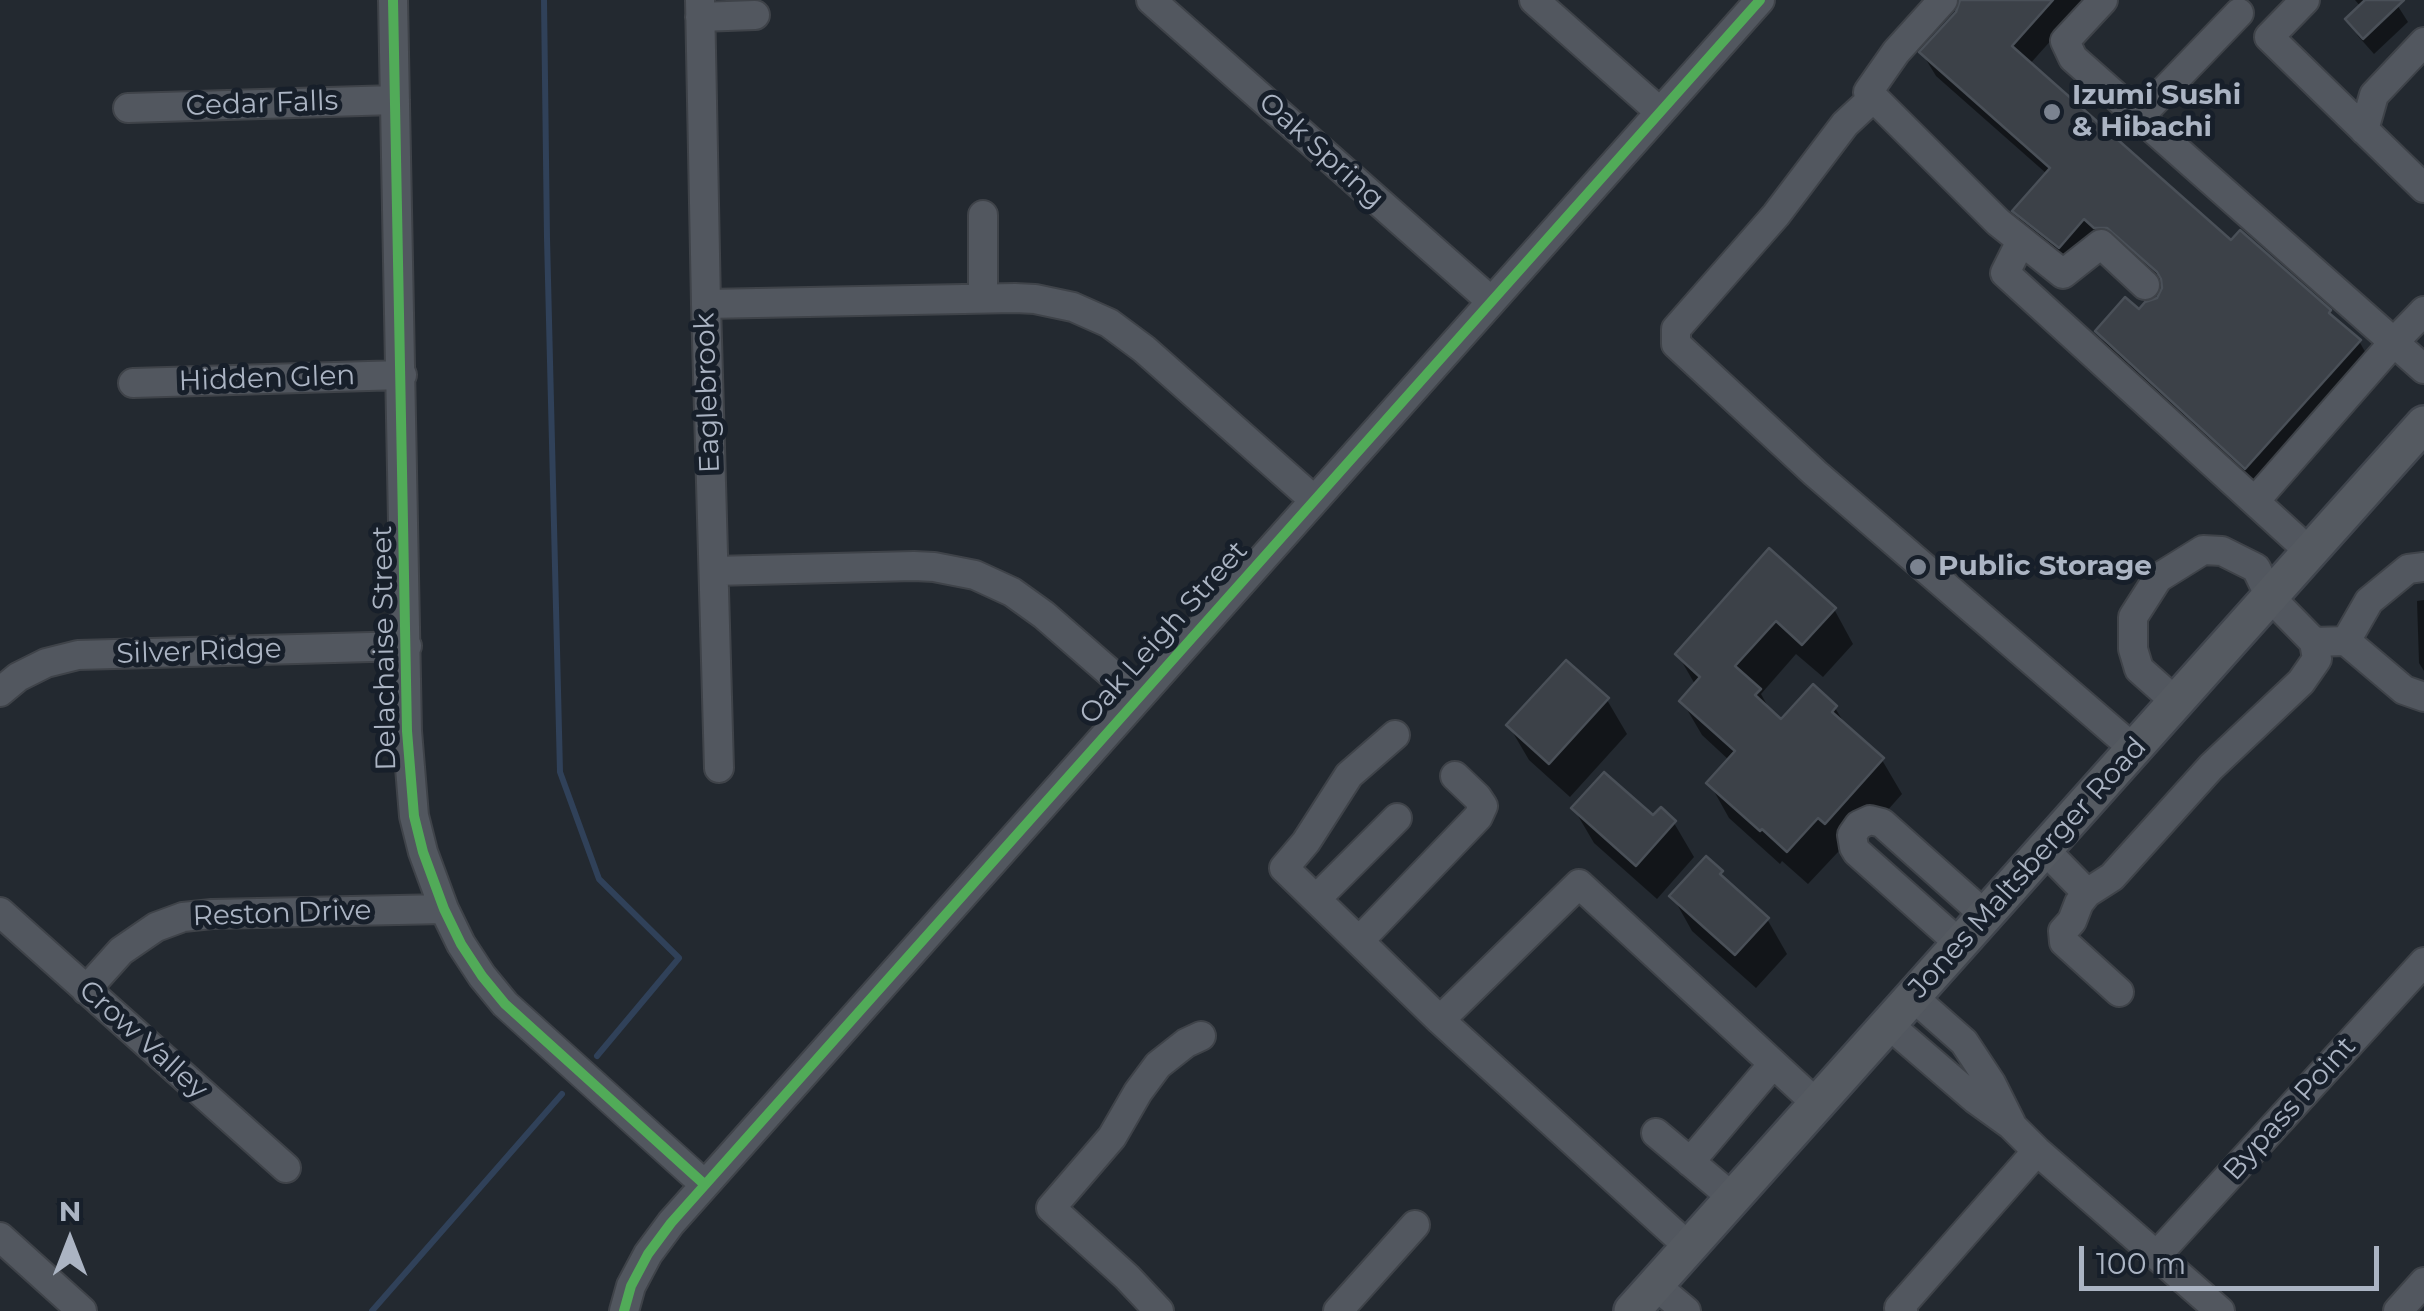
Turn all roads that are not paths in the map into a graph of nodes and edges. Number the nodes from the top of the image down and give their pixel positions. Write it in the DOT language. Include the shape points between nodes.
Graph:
graph roads {
  1 [pos="393,0"];
  2 [pos="1151,0"];
  3 [pos="1534,0"];
  4 [pos="1760,0"];
  5 [pos="1943,0"];
  6 [pos="2102,0"];
  7 [pos="2305,0"];
  8 [pos="2245,6"];
  9 [pos="700,8"];
  10 [pos="755,15"];
  11 [pos="2269,37"];
  12 [pos="2424,42"];
  13 [pos="1874,98"];
  14 [pos="395,100"];
  15 [pos="128,108"];
  16 [pos="1660,112"];
  17 [pos="2140,117"];
  18 [pos="2364,130"];
  19 [pos="2418,171"];
  20 [pos="983,215"];
  21 [pos="2021,241"];
  22 [pos="2145,285"];
  23 [pos="983,298"];
  24 [pos="1492,301"];
  25 [pos="706,304"];
  26 [pos="2424,310"];
  27 [pos="2394,342"];
  28 [pos="2424,369"];
  29 [pos="402,375"];
  30 [pos="133,383"];
  31 [pos="2424,424"];
  32 [pos="1313,499"];
  33 [pos="2255,501"];
  34 [pos="2310,552"];
  35 [pos="2424,568"];
  36 [pos="714,571"];
  37 [pos="2270,597"];
  38 [pos="2346,641"];
  39 [pos="2314,642"];
  40 [pos="407,646"];
  41 [pos="0,692"];
  42 [pos="1138,697"];
  43 [pos="2424,697"];
  44 [pos="2176,702"];
  45 [pos="1395,735"];
  46 [pos="2134,749"];
  47 [pos="719,768"];
  48 [pos="1455,776"];
  49 [pos="1397,818"];
  50 [pos="2044,849"];
  51 [pos="2087,893"];
  52 [pos="1316,899"];
  53 [pos="444,909"];
  54 [pos="0,912"];
  55 [pos="1985,915"];
  56 [pos="1359,941"];
  57 [pos="1960,944"];
  58 [pos="2424,962"];
  59 [pos="86,990"];
  60 [pos="2119,992"];
  61 [pos="1913,997"];
  62 [pos="1440,1020"];
  63 [pos="1888,1024"];
  64 [pos="1201,1036"];
  65 [pos="1773,1064"];
  66 [pos="1817,1104"];
  67 [pos="2011,1125"];
  68 [pos="1656,1133"];
  69 [pos="2037,1151"];
  70 [pos="1690,1162"];
  71 [pos="286,1168"];
  72 [pos="704,1184"];
  73 [pos="1733,1198"];
  74 [pos="1415,1225"];
  75 [pos="0,1237"];
  76 [pos="1689,1247"];
  77 [pos="2157,1255"];
  78 [pos="2424,1282"];
  79 [pos="1644,1298"];
  80 [pos="1901,1309"];
  81 [pos="82,1311"];
  82 [pos="624,1311"];
  83 [pos="1158,1311"];
  84 [pos="1338,1311"];
  85 [pos="1686,1311"];
  86 [pos="2220,1311"];
  87 [pos="2398,1311"];
  1 -- 14 [label="street, Delachaise Street"];
  2 -- 24 [label="street, Oak Spring"];
  3 -- 16 [label="street"];
  4 -- 16 [label="street, Oak Leigh Street"];
  5 -- 13 [label="street" via="1896,52 1868,92"];
  6 -- 17 [label="street" via="2065,41 2073,58"];
  7 -- 11 [label="street"];
  8 -- 11 [label="street"];
  8 -- 17 [label="street"];
  9 -- 10 [label="street, Eaglebrook"];
  9 -- 25 [label="street, Eaglebrook"];
  11 -- 18 [label="street"];
  12 -- 18 [label="street" via="2374,95"];
  13 -- 21 [label="street"];
  13 -- 46 [label="street" via="1676,329 1676,344"];
  14 -- 15 [label="street, Cedar Falls"];
  14 -- 29 [label="street, Delachaise Street"];
  16 -- 24 [label="street, Oak Leigh Street"];
  17 -- 27 [label="street"];
  18 -- 19 [label="street"];
  20 -- 23 [label="street"];
  21 -- 22 [label="street" via="2062,274 2101,244"];
  21 -- 33 [label="street" via="2005,273"];
  23 -- 25 [label="street"];
  23 -- 32 [label="street" via="1054,302 1109,323"];
  24 -- 32 [label="street, Oak Leigh Street"];
  25 -- 36 [label="street, Eaglebrook"];
  26 -- 27 [label="street"];
  27 -- 28 [label="street"];
  27 -- 33 [label="street"];
  29 -- 30 [label="street, Hidden Glen"];
  29 -- 40 [label="street, Delachaise Street"];
  31 -- 34 [label="main road, Jones Maltsberger Road"];
  32 -- 42 [label="street, Oak Leigh Street"];
  33 -- 34 [label="street"];
  34 -- 37 [label="main road, Jones Maltsberger Road"];
  35 -- 38 [label="street" via="2408,569 2369,601"];
  36 -- 42 [label="street" via="914,566 975,575 1044,615"];
  36 -- 47 [label="street, Eaglebrook"];
  37 -- 39 [label="street"];
  37 -- 44 [label="main road, Jones Maltsberger Road"];
  37 -- 44 [label="street" via="2256,568 2222,551 2203,550 2158,578 2133,617 2133,649 2139,669"];
  38 -- 39 [label="street"];
  38 -- 43 [label="street" via="2404,690"];
  39 -- 51 [label="street" via="2316,659 2300,682 2211,767 2112,877"];
  40 -- 41 [label="street, Silver Ridge" via="78,655 46,663"];
  40 -- 53 [label="street, Delachaise Street" via="414,816"];
  42 -- 72 [label="street, Oak Leigh Street"];
  44 -- 46 [label="main road, Jones Maltsberger Road"];
  45 -- 52 [label="street" via="1349,775 1284,868"];
  46 -- 50 [label="main road, Jones Maltsberger Road"];
  48 -- 56 [label="street" via="1478,797 1478,817"];
  49 -- 52 [label="street"];
  50 -- 51 [label="street"];
  50 -- 55 [label="main road, Jones Maltsberger Road"];
  51 -- 60 [label="street" via="2064,942"];
  52 -- 56 [label="street"];
  53 -- 59 [label="street, Reston Drive" via="184,917 121,951"];
  53 -- 72 [label="street, Delachaise Street" via="506,1004"];
  54 -- 59 [label="street, Crow Valley"];
  55 -- 57 [label="main road, Jones Maltsberger Road"];
  55 -- 57 [label="street" via="1882,823 1864,821 1855,829 1857,852"];
  56 -- 62 [label="street"];
  57 -- 61 [label="main road, Jones Maltsberger Road"];
  58 -- 77 [label="street, Bypass Point"];
  59 -- 71 [label="street, Crow Valley"];
  61 -- 63 [label="main road, Jones Maltsberger Road"];
  61 -- 67 [label="street" via="1964,1042"];
  62 -- 65 [label="street" via="1578,884"];
  62 -- 76 [label="street"];
  63 -- 66 [label="main road, Jones Maltsberger Road"];
  63 -- 67 [label="street"];
  64 -- 83 [label="street" via="1158,1065 1112,1137 1051,1208"];
  65 -- 66 [label="street"];
  65 -- 70 [label="street"];
  66 -- 73 [label="main road, Jones Maltsberger Road"];
  67 -- 69 [label="street"];
  68 -- 70 [label="street"];
  69 -- 77 [label="street"];
  69 -- 80 [label="street"];
  70 -- 73 [label="street"];
  72 -- 82 [label="street, Oak Leigh Street" via="648,1254"];
  73 -- 76 [label="main road, Jones Maltsberger Road"];
  74 -- 84 [label="street"];
  75 -- 81 [label="street"];
  76 -- 79 [label="main road, Jones Maltsberger Road"];
  77 -- 86 [label="street"];
  78 -- 87 [label="street"];
  79 -- 85 [label="street"];
}
